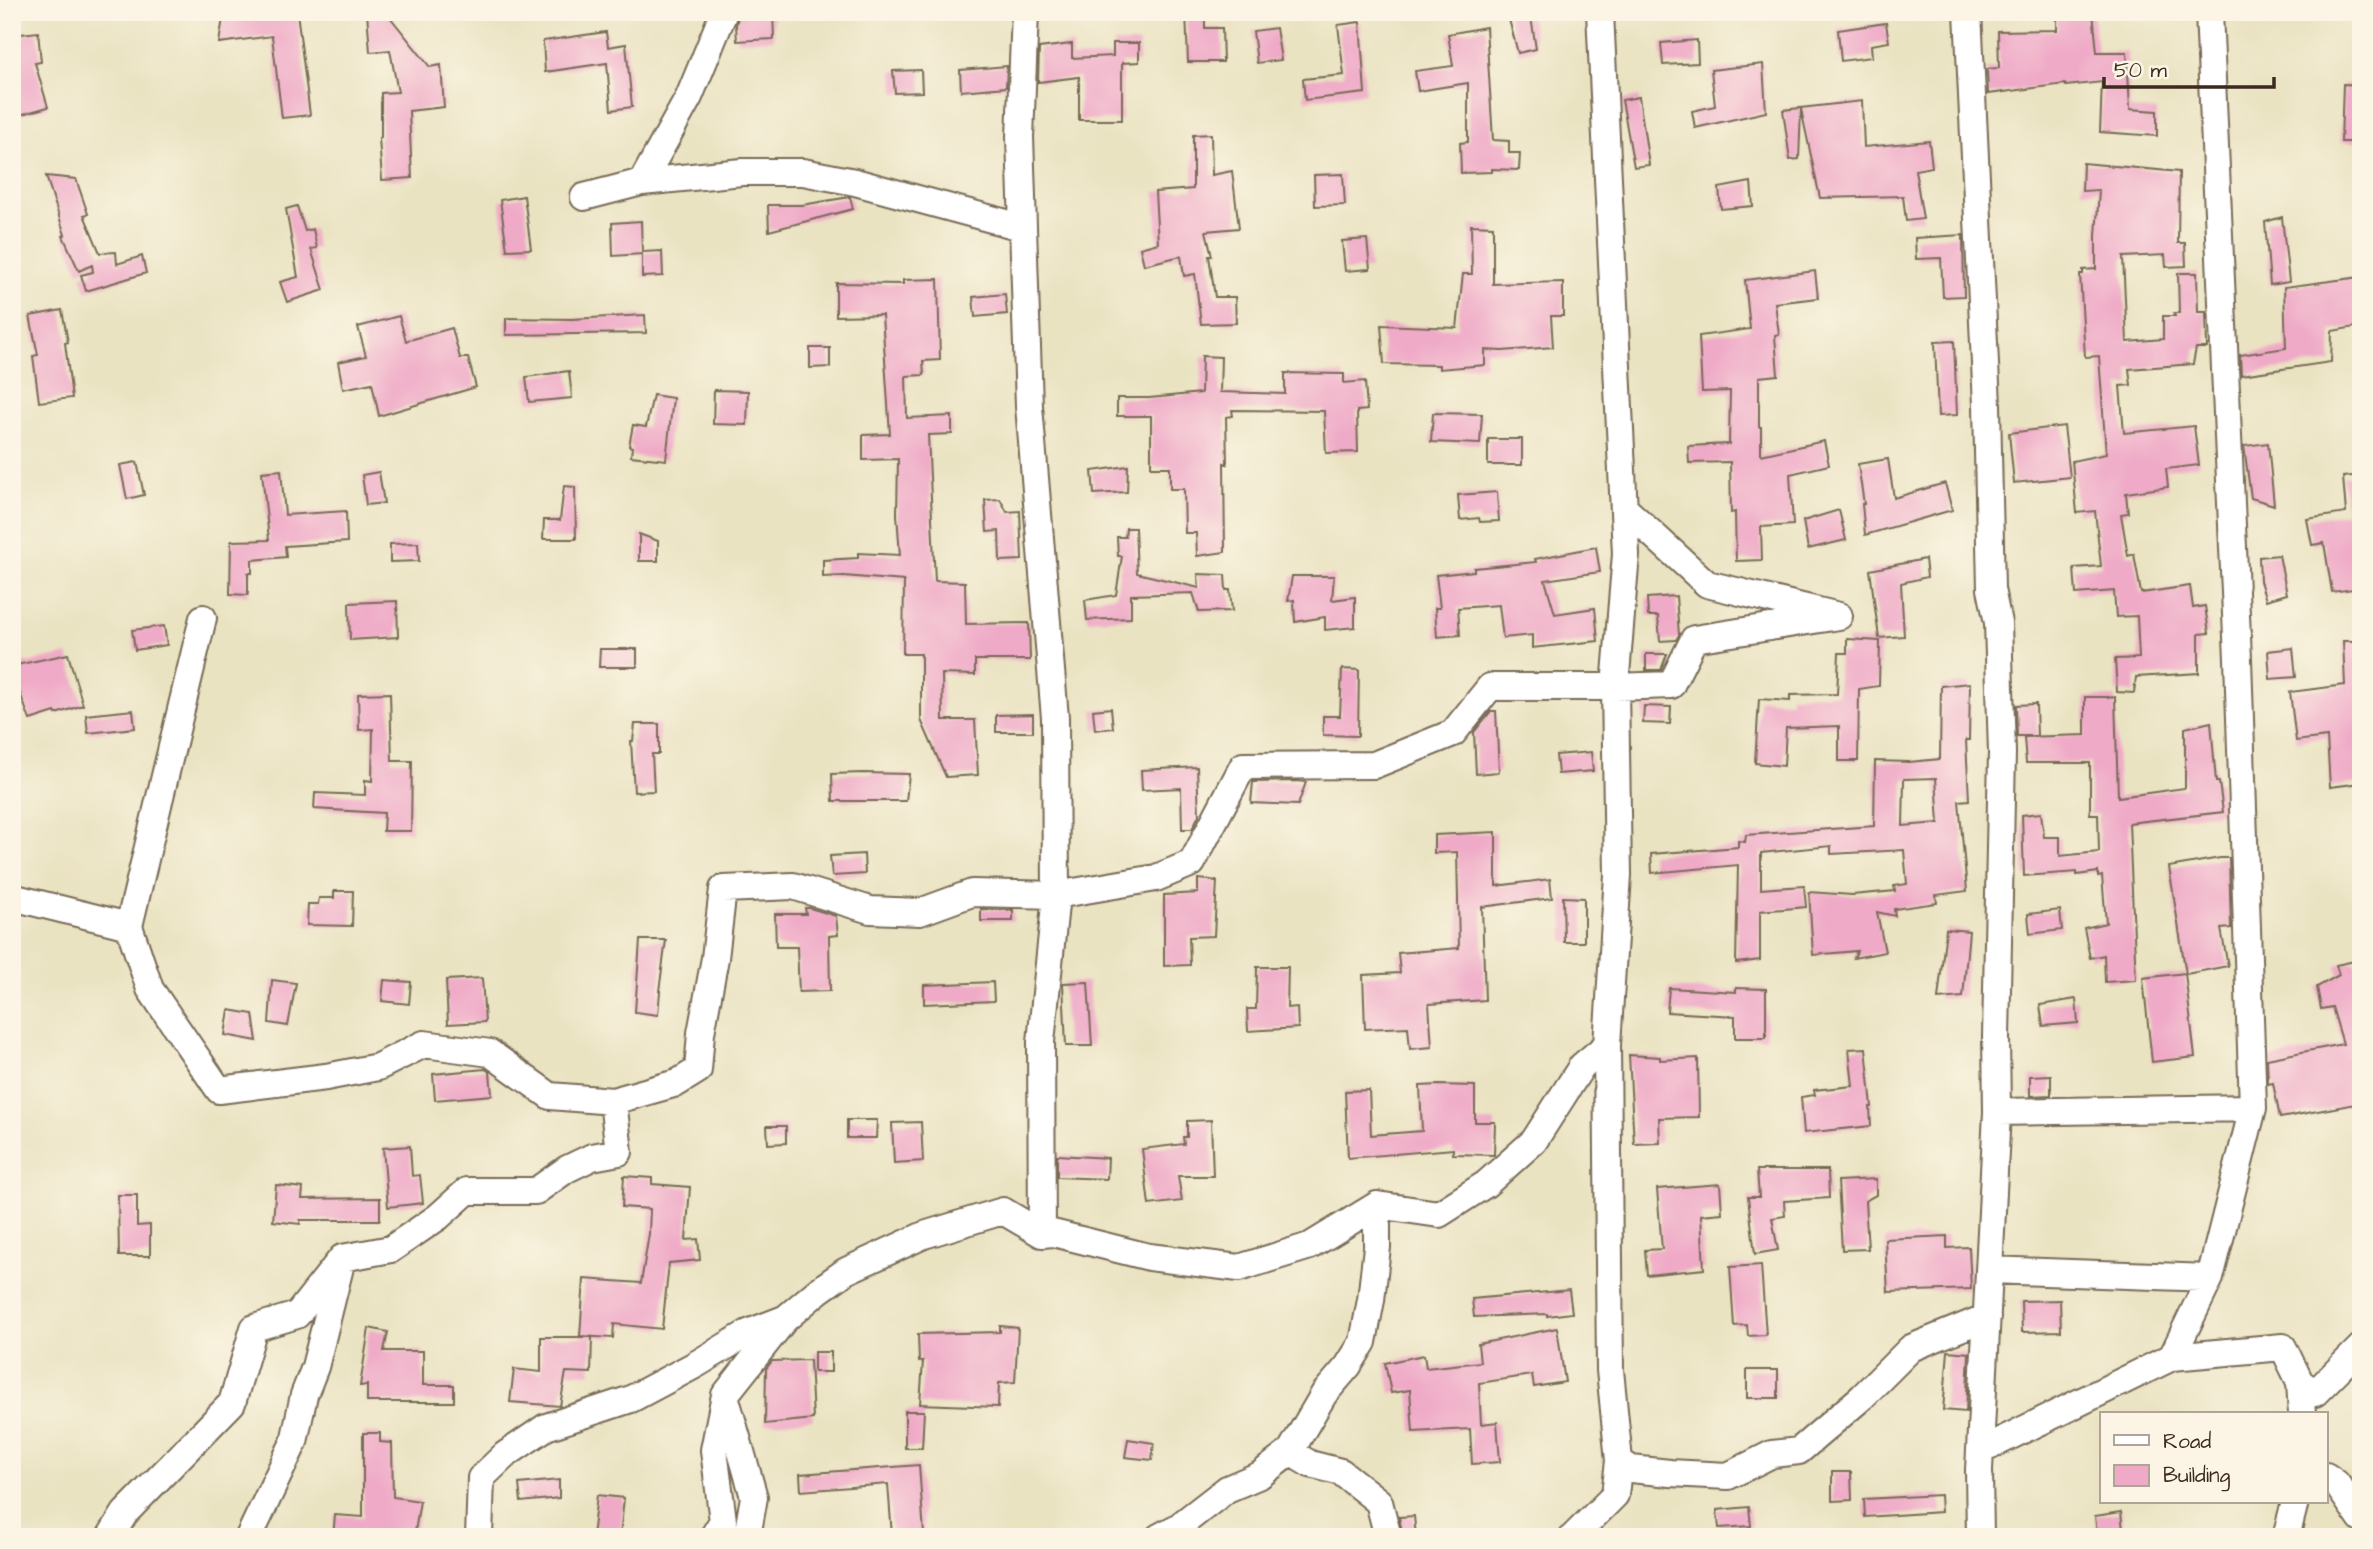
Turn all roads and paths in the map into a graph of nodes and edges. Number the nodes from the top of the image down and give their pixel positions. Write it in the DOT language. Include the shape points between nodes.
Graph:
graph roads {
  1 [pos="724,12"];
  2 [pos="1025,12"];
  3 [pos="1600,12"];
  4 [pos="1968,12"];
  5 [pos="2209,12"];
  6 [pos="642,182"];
  7 [pos="584,197"];
  8 [pos="1021,227"];
  9 [pos="1624,508"];
  10 [pos="203,618"];
  11 [pos="1615,687"];
  12 [pos="1056,895"];
  13 [pos="12,897"];
  14 [pos="129,926"];
  15 [pos="1607,1045"];
  16 [pos="613,1101"];
  17 [pos="2253,1108"];
  18 [pos="1997,1112"];
  19 [pos="1377,1205"];
  20 [pos="1042,1234"];
  21 [pos="342,1258"];
  22 [pos="1990,1270"];
  23 [pos="2210,1278"];
  24 [pos="1987,1317"];
  25 [pos="785,1319"];
  26 [pos="2361,1347"];
  27 [pos="2172,1357"];
  28 [pos="2300,1382"];
  29 [pos="725,1395"];
  30 [pos="2302,1412"];
  31 [pos="1980,1451"];
  32 [pos="1290,1452"];
  33 [pos="1619,1461"];
  34 [pos="2328,1477"];
  35 [pos="2294,1504"];
  36 [pos="2361,1519"];
  37 [pos="110,1537"];
  38 [pos="249,1537"];
  39 [pos="480,1537"];
  40 [pos="713,1537"];
  41 [pos="747,1537"];
  42 [pos="1159,1537"];
  43 [pos="1388,1537"];
  44 [pos="1573,1537"];
  45 [pos="1980,1537"];
  46 [pos="2286,1537"];
  1 -- 6 [label="street" via="689,97"];
  2 -- 8 [label="street"];
  3 -- 9 [label="street"];
  4 -- 18 [label="street" via="2002,753"];
  5 -- 17 [label="street"];
  6 -- 7 [label="street"];
  6 -- 8 [label="street" via="742,172 803,172"];
  8 -- 12 [label="street" via="1029,406 1055,718"];
  9 -- 11 [label="street" via="1626,554"];
  9 -- 11 [label="street" via="1707,584 1839,616 1695,639 1671,685"];
  10 -- 14 [label="street"];
  11 -- 12 [label="street" via="1490,687 1453,733 1374,765 1242,766 1192,863 1156,878"];
  11 -- 15 [label="street" via="1618,875"];
  12 -- 16 [label="street" via="972,893 920,912 870,909 793,887 723,889 698,1070 677,1083"];
  12 -- 20 [label="street" via="1041,1042"];
  13 -- 14 [label="street"];
  14 -- 16 [label="street" via="150,989 219,1090 378,1067 424,1044 490,1054 550,1096"];
  15 -- 19 [label="street" via="1582,1066 1534,1141 1486,1184 1439,1214"];
  15 -- 33 [label="street" via="1610,1370"];
  16 -- 21 [label="street" via="619,1152 567,1168 536,1191 467,1191 391,1249"];
  17 -- 18 [label="street"];
  17 -- 23 [label="street"];
  18 -- 22 [label="street"];
  19 -- 20 [label="street" via="1310,1245 1239,1268 1149,1257"];
  19 -- 32 [label="street" via="1377,1247 1363,1342 1324,1394"];
  20 -- 25 [label="street" via="1003,1212 924,1235 846,1271"];
  21 -- 37 [label="street" via="297,1315 254,1328 232,1403 125,1513"];
  21 -- 38 [label="street" via="294,1443"];
  22 -- 23 [label="street"];
  22 -- 24 [label="street"];
  23 -- 27 [label="street"];
  24 -- 31 [label="street"];
  24 -- 33 [label="street" via="1911,1348 1799,1451 1772,1454 1728,1476 1631,1469"];
  25 -- 29 [label="street"];
  25 -- 39 [label="street" via="748,1333 631,1399 546,1427 505,1455 481,1478"];
  26 -- 28 [label="street" via="2315,1393"];
  27 -- 28 [label="street" via="2283,1347"];
  27 -- 31 [label="street"];
  28 -- 30 [label="street"];
  29 -- 40 [label="street" via="714,1450 723,1521"];
  29 -- 41 [label="street" via="754,1497"];
  31 -- 45 [label="street"];
  32 -- 42 [label="street"];
  32 -- 43 [label="street" via="1310,1464 1341,1472 1379,1502"];
  33 -- 44 [label="street" via="1615,1495"];
  34 -- 36 [label="street"];
  35 -- 46 [label="street"];
}
